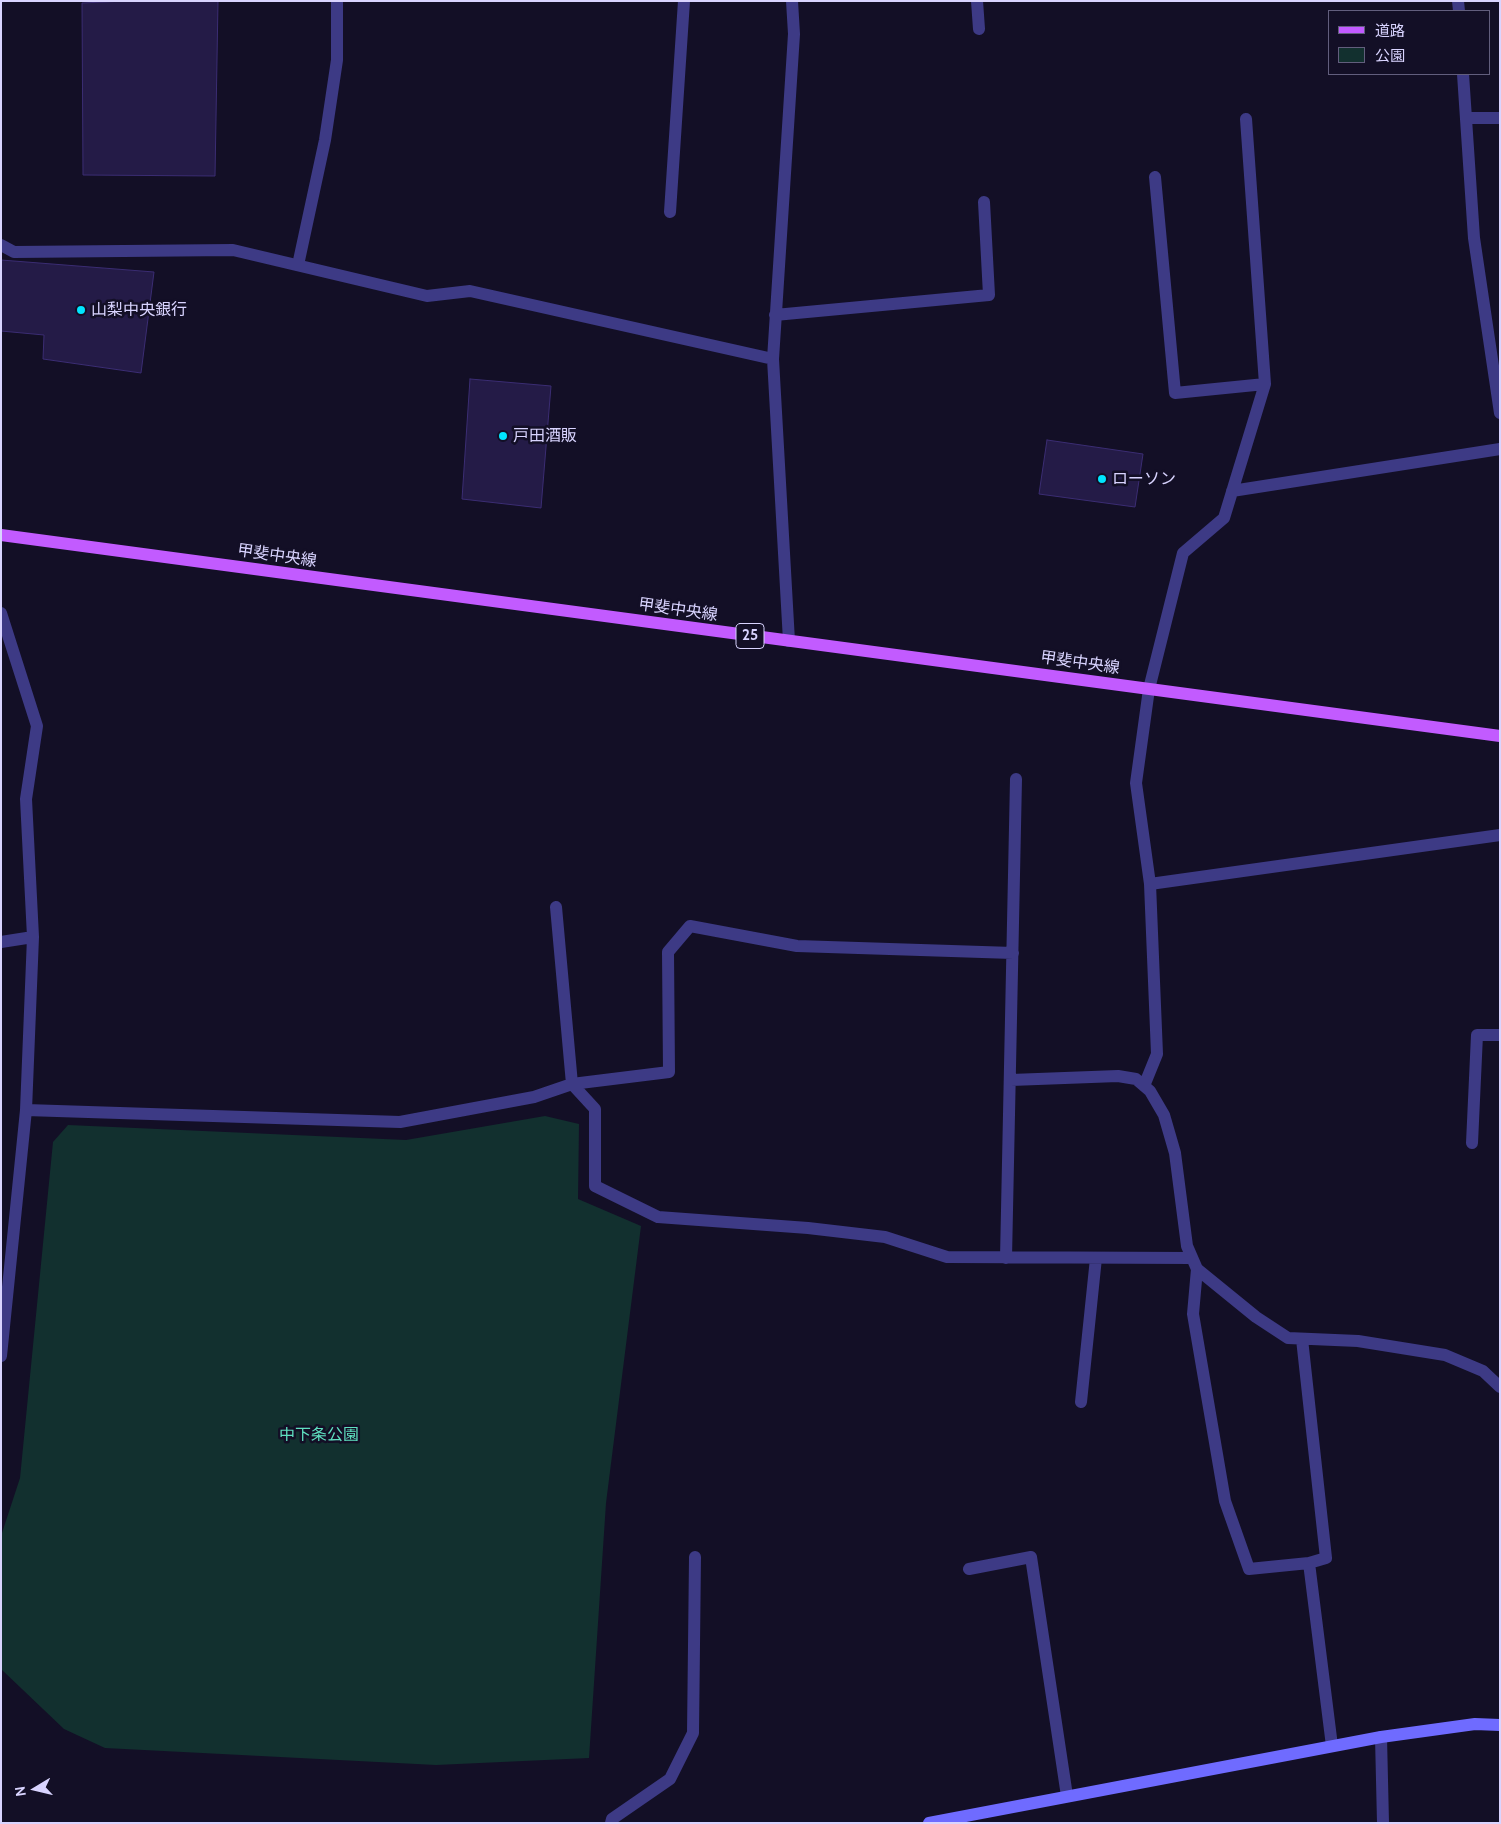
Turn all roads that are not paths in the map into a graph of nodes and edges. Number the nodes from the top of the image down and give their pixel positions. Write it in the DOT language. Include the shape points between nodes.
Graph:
graph roads {
  1 [pos="337,1"];
  2 [pos="684,1"];
  3 [pos="792,1"];
  4 [pos="977,1"];
  5 [pos="979,29"];
  6 [pos="1463,75"];
  7 [pos="1466,118"];
  8 [pos="1500,118"];
  9 [pos="1246,119"];
  10 [pos="1155,177"];
  11 [pos="984,202"];
  12 [pos="670,212"];
  13 [pos="1,245"];
  14 [pos="298,265"];
  15 [pos="776,315"];
  16 [pos="773,360"];
  17 [pos="1265,384"];
  18 [pos="1500,413"];
  19 [pos="1500,449"];
  20 [pos="1232,491"];
  21 [pos="1,535"];
  22 [pos="1,613"];
  23 [pos="789,641"];
  24 [pos="1150,689"];
  25 [pos="1500,736"];
  26 [pos="1016,780"];
  27 [pos="1500,835"];
  28 [pos="1150,884"];
  29 [pos="556,907"];
  30 [pos="33,936"];
  31 [pos="1,942"];
  32 [pos="1013,953"];
  33 [pos="1500,1035"];
  34 [pos="1011,1080"];
  35 [pos="572,1084"];
  36 [pos="1144,1086"];
  37 [pos="26,1110"];
  38 [pos="1472,1143"];
  39 [pos="1006,1258"];
  40 [pos="1096,1258"];
  41 [pos="1194,1264"];
  42 [pos="1302,1338"];
  43 [pos="1,1356"];
  44 [pos="1500,1387"];
  45 [pos="1081,1402"];
  46 [pos="695,1557"];
  47 [pos="1309,1563"];
  48 [pos="969,1569"];
  49 [pos="1500,1724"];
  50 [pos="1381,1737"];
  51 [pos="1332,1746"];
  52 [pos="1067,1796"];
  53 [pos="612,1823"];
  54 [pos="929,1823"];
  55 [pos="1384,1823"];
  1 -- 14 [label="street" via="337,60 325,140"];
  2 -- 12 [label="street"];
  3 -- 15 [label="street" via="794,34"];
  4 -- 5 [label="street"];
  6 -- 7 [label="street"];
  7 -- 8 [label="street"];
  7 -- 18 [label="street" via="1474,238"];
  9 -- 17 [label="street"];
  10 -- 17 [label="street" via="1175,393"];
  11 -- 15 [label="street" via="990,295"];
  13 -- 14 [label="street" via="14,252 233,250"];
  14 -- 16 [label="street" via="427,296 470,291"];
  15 -- 16 [label="street"];
  16 -- 23 [label="street"];
  17 -- 20 [label="street"];
  19 -- 20 [label="street"];
  20 -- 24 [label="street" via="1224,518 1183,553"];
  21 -- 23 [label="main road, 甲斐中央線 / 25"];
  22 -- 30 [label="street" via="37,726 26,799"];
  23 -- 24 [label="main road, 甲斐中央線 / 25"];
  24 -- 25 [label="main road, 甲斐中央線 / 25"];
  24 -- 28 [label="street" via="1136,783"];
  26 -- 32 [label="street"];
  27 -- 28 [label="street"];
  28 -- 36 [label="street" via="1157,1054"];
  29 -- 35 [label="street"];
  30 -- 31 [label="street"];
  30 -- 37 [label="street"];
  32 -- 34 [label="street"];
  32 -- 35 [label="street" via="796,946 690,926 668,952 668,1072"];
  33 -- 38 [label="street" via="1477,1035"];
  34 -- 36 [label="street" via="1118,1076 1136,1079"];
  34 -- 39 [label="street"];
  35 -- 37 [label="street" via="534,1097 400,1122"];
  35 -- 39 [label="street" via="596,1108 595,1186 658,1217 885,1237 947,1257"];
  36 -- 41 [label="street" via="1164,1115 1175,1153 1187,1246"];
  37 -- 43 [label="street"];
  39 -- 40 [label="street"];
  40 -- 41 [label="street"];
  40 -- 45 [label="street"];
  41 -- 42 [label="street" via="1256,1317 1288,1338"];
  41 -- 47 [label="street" via="1193,1314 1225,1501 1249,1569"];
  42 -- 44 [label="street" via="1358,1341 1445,1355 1483,1371"];
  42 -- 47 [label="street" via="1326,1558"];
  46 -- 53 [label="street" via="693,1733 670,1779 612,1819"];
  47 -- 51 [label="street"];
  48 -- 52 [label="street" via="1031,1557"];
  49 -- 50 [label="street" via="1475,1724"];
  50 -- 51 [label="street"];
  50 -- 55 [label="street"];
  51 -- 52 [label="street"];
  52 -- 54 [label="street"];
}
